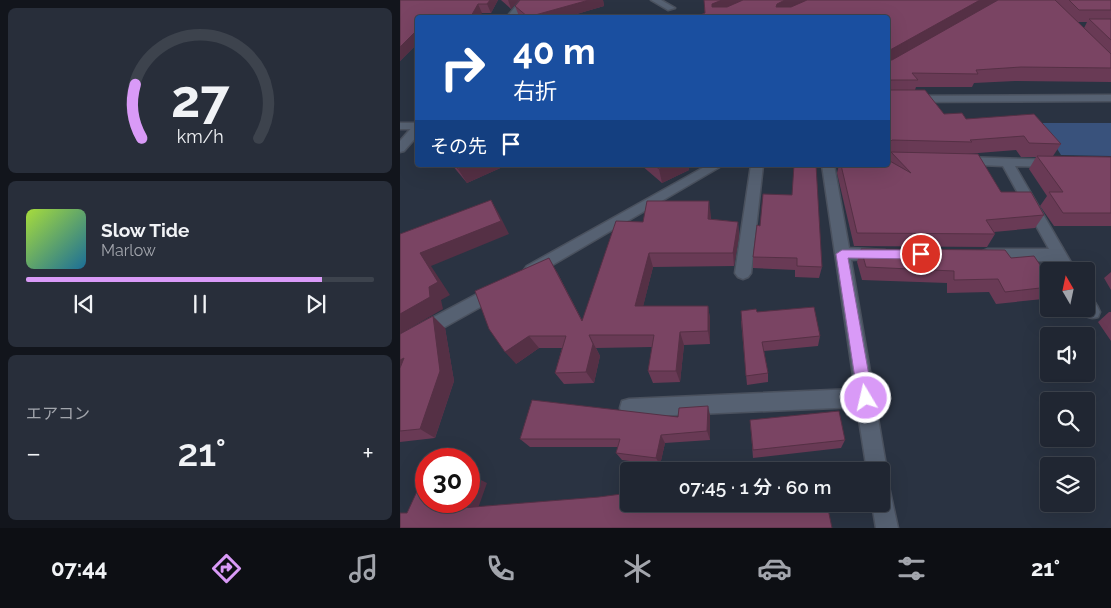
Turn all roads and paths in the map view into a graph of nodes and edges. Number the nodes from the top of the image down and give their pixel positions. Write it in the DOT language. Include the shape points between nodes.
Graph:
graph roads {
  1 [pos="525,0"];
  2 [pos="655,0"];
  3 [pos="671,8"];
  4 [pos="512,15"];
  5 [pos="1111,98"];
  6 [pos="890,99"];
  7 [pos="400,126"];
  8 [pos="415,127"];
  9 [pos="415,130"];
  10 [pos="400,148"];
  11 [pos="947,161"];
  12 [pos="1007,162"];
  13 [pos="1064,164"];
  14 [pos="713,167"];
  15 [pos="757,167"];
  16 [pos="828,167"];
  17 [pos="842,254"];
  18 [pos="891,254"];
  19 [pos="970,254"];
  20 [pos="1059,255"];
  21 [pos="1063,262"];
  22 [pos="742,273"];
  23 [pos="520,276"];
  24 [pos="503,286"];
  25 [pos="400,344"];
  26 [pos="866,398"];
  27 [pos="629,408"];
  28 [pos="876,462"];
  29 [pos="884,512"];
  30 [pos="887,528"];
  1 -- 4 [label="street"];
  2 -- 3 [label="street"];
  5 -- 6 [label="street"];
  7 -- 8 [label="street"];
  9 -- 10 [label="street"];
  11 -- 12 [label="street"];
  12 -- 13 [label="street"];
  12 -- 20 [label="street"];
  14 -- 23 [label="street"];
  15 -- 22 [label="street"];
  16 -- 17 [label="street"];
  17 -- 18 [label="street"];
  17 -- 26 [label="street"];
  19 -- 20 [label="street"];
  20 -- 21 [label="street"];
  24 -- 25 [label="street"];
  26 -- 27 [label="street"];
  26 -- 28 [label="street"];
  29 -- 30 [label="street"];
}
